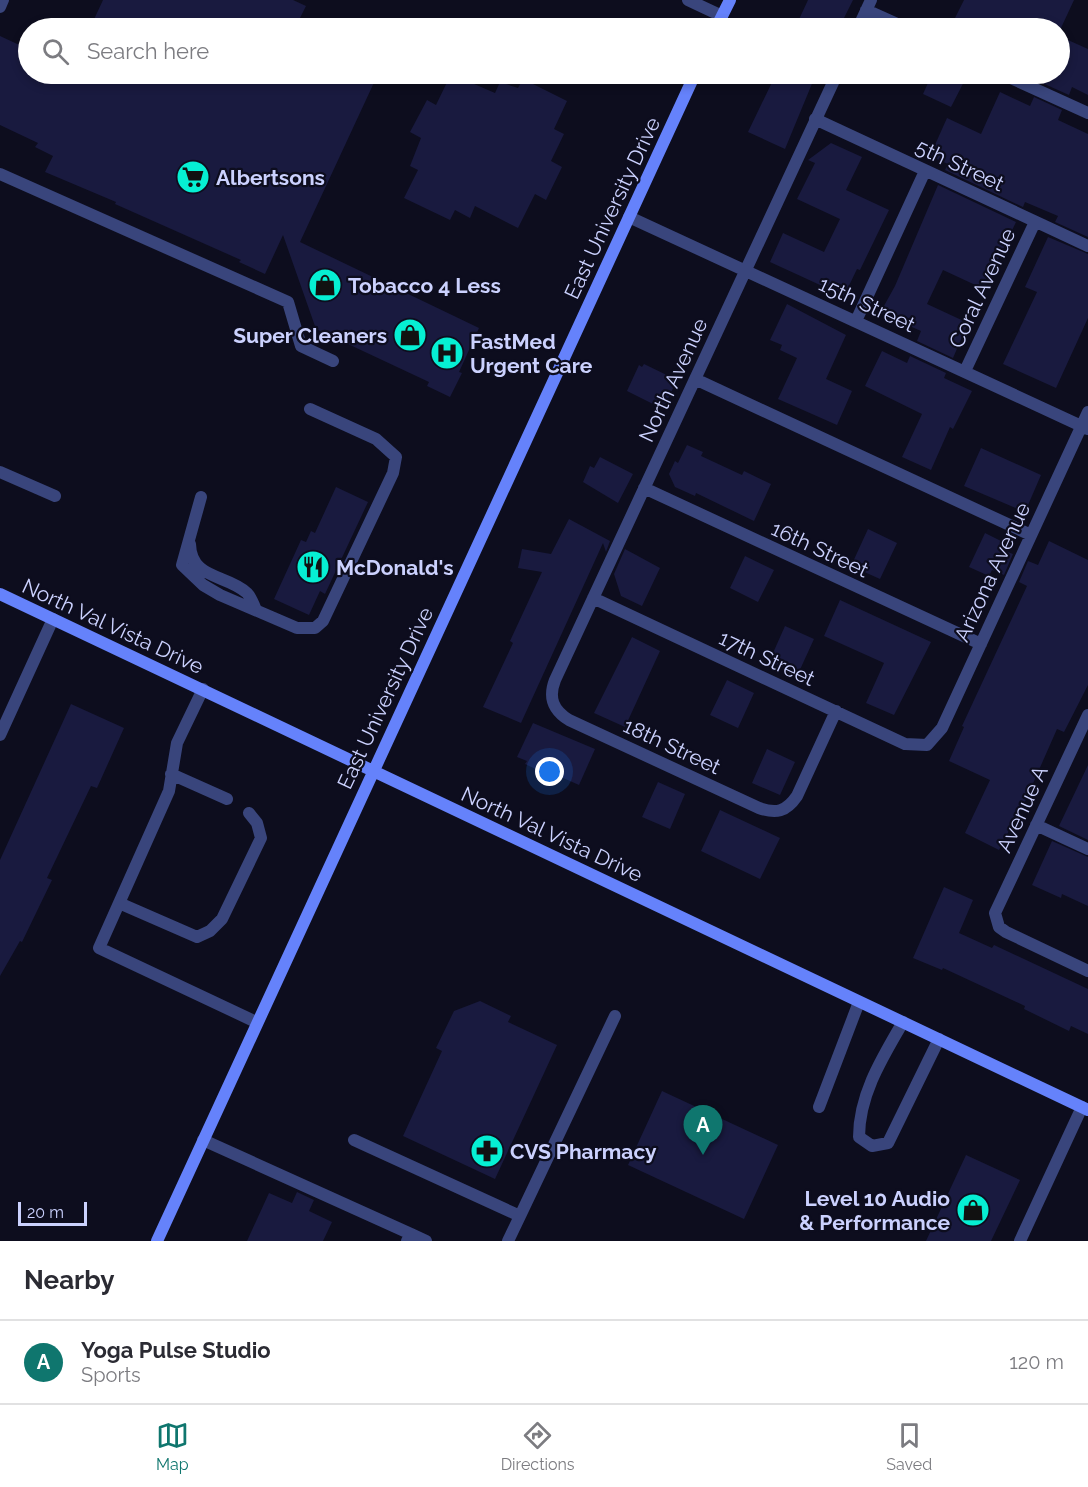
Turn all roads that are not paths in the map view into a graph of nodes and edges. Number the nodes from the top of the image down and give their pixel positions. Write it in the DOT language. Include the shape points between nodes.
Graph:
graph roads {
  1 [pos="3,0"];
  2 [pos="688,0"];
  3 [pos="730,0"];
  4 [pos="868,5"];
  5 [pos="0,7"];
  6 [pos="722,16"];
  7 [pos="889,18"];
  8 [pos="691,84"];
  9 [pos="832,84"];
  10 [pos="1024,84"];
  11 [pos="1088,113"];
  12 [pos="815,119"];
  13 [pos="925,171"];
  14 [pos="0,174"];
  15 [pos="629,217"];
  16 [pos="1035,222"];
  17 [pos="1088,246"];
  18 [pos="745,269"];
  19 [pos="856,321"];
  20 [pos="333,361"];
  21 [pos="965,371"];
  22 [pos="695,379"];
  23 [pos="310,409"];
  24 [pos="1088,412"];
  25 [pos="1085,428"];
  26 [pos="0,472"];
  27 [pos="644,488"];
  28 [pos="56,496"];
  29 [pos="201,497"];
  30 [pos="1031,535"];
  31 [pos="0,594"];
  32 [pos="593,598"];
  33 [pos="53,619"];
  34 [pos="981,644"];
  35 [pos="203,689"];
  36 [pos="553,704"];
  37 [pos="836,711"];
  38 [pos="1088,715"];
  39 [pos="0,735"];
  40 [pos="927,745"];
  41 [pos="373,770"];
  42 [pos="171,774"];
  43 [pos="227,799"];
  44 [pos="249,813"];
  45 [pos="1036,825"];
  46 [pos="1088,849"];
  47 [pos="119,903"];
  48 [pos="1088,971"];
  49 [pos="859,1002"];
  50 [pos="615,1016"];
  51 [pos="256,1022"];
  52 [pos="903,1022"];
  53 [pos="939,1039"];
  54 [pos="819,1107"];
  55 [pos="1085,1109"];
  56 [pos="203,1140"];
  57 [pos="354,1140"];
  58 [pos="520,1216"];
  59 [pos="409,1237"];
  60 [pos="159,1240"];
  61 [pos="426,1241"];
  62 [pos="508,1241"];
  63 [pos="1020,1241"];
  1 -- 5 [label="street"];
  2 -- 6 [label="street"];
  3 -- 6 [label="main road"];
  4 -- 7 [label="street"];
  8 -- 15 [label="main road, East University Drive"];
  9 -- 12 [label="street, North Avenue"];
  10 -- 11 [label="street"];
  12 -- 13 [label="street, 5th Street"];
  12 -- 18 [label="street, North Avenue"];
  13 -- 16 [label="street, 5th Street"];
  13 -- 19 [label="street"];
  14 -- 20 [label="street" via="288,302 300,346"];
  15 -- 18 [label="street, 15th Street"];
  15 -- 41 [label="main road, East University Drive"];
  16 -- 17 [label="street, 5th Street"];
  16 -- 21 [label="street, Coral Avenue"];
  18 -- 19 [label="street, 15th Street"];
  18 -- 22 [label="street, North Avenue"];
  19 -- 21 [label="street, 15th Street"];
  21 -- 25 [label="street, 15th Street"];
  22 -- 27 [label="street, North Avenue"];
  22 -- 30 [label="street"];
  23 -- 29 [label="street" via="376,439 396,457 393,473 323,621 315,628 297,628 256,610 248,594 198,568 191,557 190,534"];
  24 -- 25 [label="street, Arizona Avenue"];
  25 -- 30 [label="street, Arizona Avenue"];
  26 -- 28 [label="street"];
  27 -- 32 [label="street, North Avenue"];
  27 -- 34 [label="street, 16th Street"];
  30 -- 34 [label="street, Arizona Avenue"];
  31 -- 33 [label="main road, North Val Vista Drive"];
  32 -- 36 [label="street, North Avenue" via="555,680"];
  32 -- 37 [label="street, 17th Street"];
  33 -- 35 [label="main road, North Val Vista Drive"];
  33 -- 39 [label="street"];
  34 -- 40 [label="street, Arizona Avenue" via="942,728"];
  35 -- 41 [label="main road, North Val Vista Drive"];
  35 -- 42 [label="street" via="177,743"];
  36 -- 37 [label="street, 18th Street" via="563,716 579,725 759,808 782,811 797,796"];
  37 -- 40 [label="street, 17th Street" via="905,744"];
  38 -- 45 [label="street, Avenue A"];
  41 -- 49 [label="main road, North Val Vista Drive"];
  41 -- 51 [label="main road, East University Drive"];
  42 -- 43 [label="street"];
  42 -- 47 [label="street" via="169,791"];
  44 -- 47 [label="street" via="261,838 222,919 210,931 197,937"];
  45 -- 46 [label="street"];
  45 -- 48 [label="street, Avenue A" via="998,906 996,921 1006,932"];
  47 -- 51 [label="street" via="99,948"];
  49 -- 52 [label="main road, North Val Vista Drive"];
  49 -- 54 [label="street"];
  50 -- 58 [label="street"];
  51 -- 56 [label="main road, East University Drive"];
  52 -- 53 [label="main road, North Val Vista Drive"];
  52 -- 53 [label="street" via="869,1085 859,1116 859,1137 872,1146 888,1143"];
  53 -- 55 [label="main road, North Val Vista Drive"];
  55 -- 63 [label="street"];
  56 -- 59 [label="street"];
  56 -- 60 [label="main road, East University Drive"];
  57 -- 58 [label="street"];
  58 -- 62 [label="street"];
  59 -- 61 [label="street"];
}
